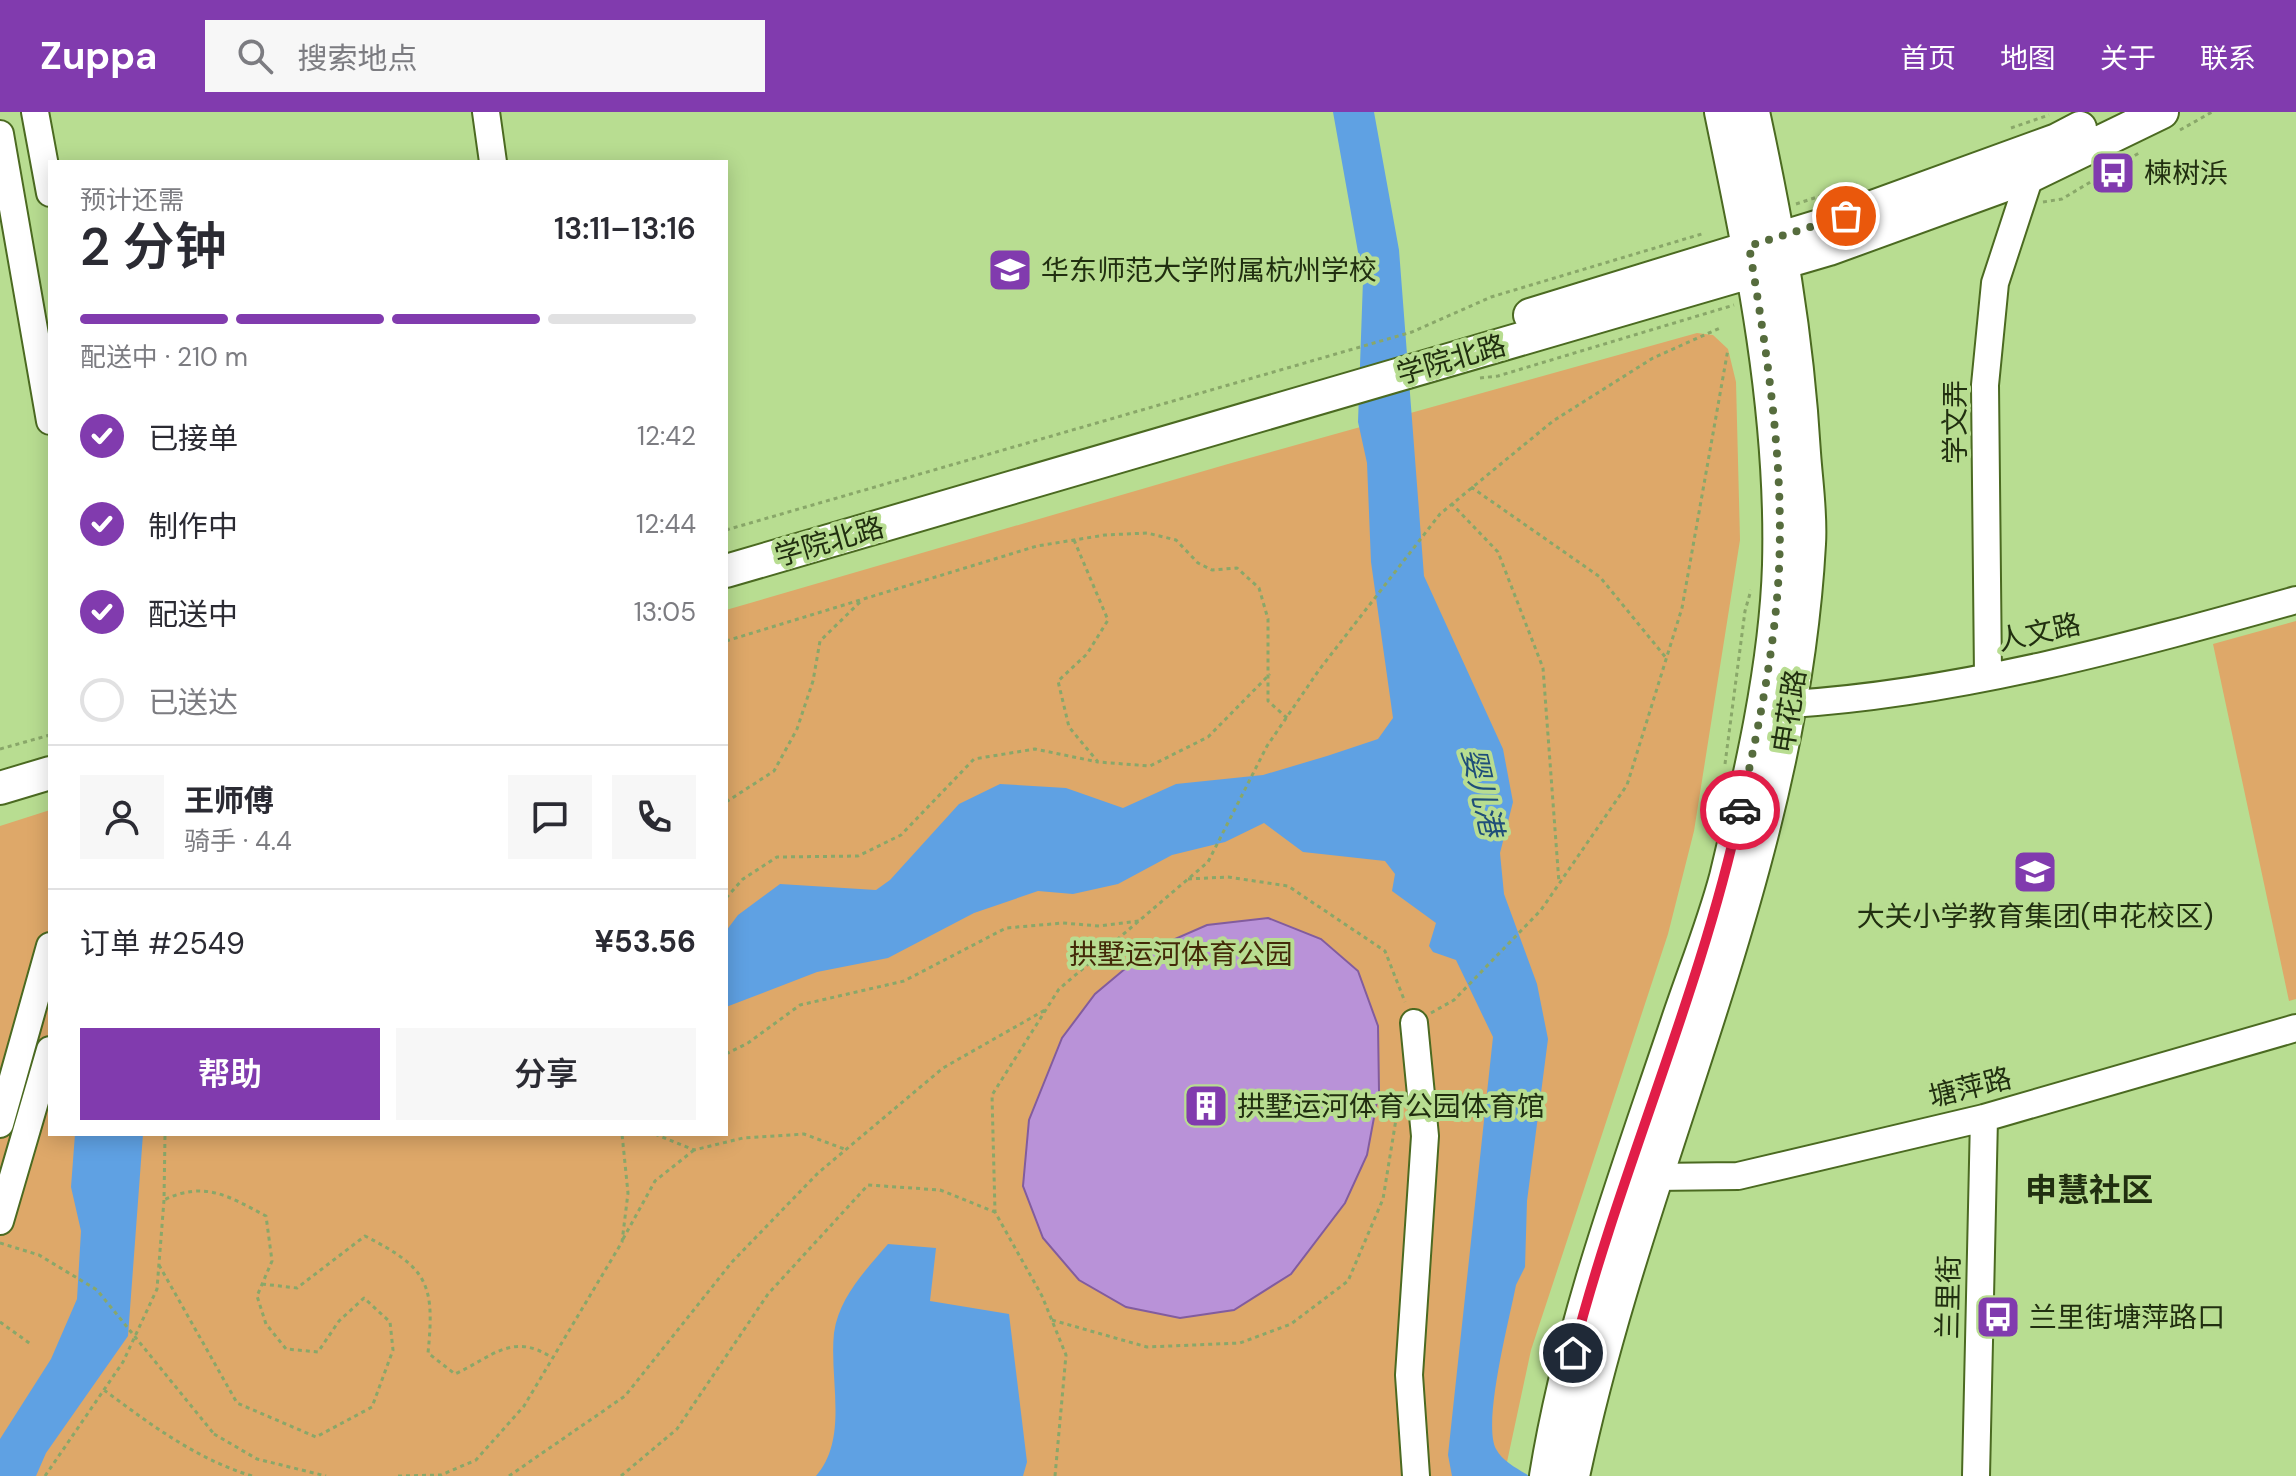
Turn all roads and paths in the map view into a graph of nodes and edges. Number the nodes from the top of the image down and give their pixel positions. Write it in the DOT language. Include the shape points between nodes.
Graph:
graph roads {
  1 [pos="35,112"];
  2 [pos="486,112"];
  3 [pos="1721,112"];
  4 [pos="1753,112"];
  5 [pos="2111,112"];
  6 [pos="2162,112"];
  7 [pos="0,134"];
  8 [pos="493,160"];
  9 [pos="2030,176"];
  10 [pos="48,182"];
  11 [pos="1782,249"];
  12 [pos="1751,259"];
  13 [pos="1720,328"];
  14 [pos="1412,332"];
  15 [pos="1728,349"];
  16 [pos="1341,371"];
  17 [pos="48,410"];
  18 [pos="1471,487"];
  19 [pos="1451,503"];
  20 [pos="728,529"];
  21 [pos="1074,540"];
  22 [pos="728,548"];
  23 [pos="728,570"];
  24 [pos="1753,584"];
  25 [pos="863,599"];
  26 [pos="2296,600"];
  27 [pos="728,640"];
  28 [pos="1667,659"];
  29 [pos="1270,674"];
  30 [pos="1988,675"];
  31 [pos="1791,704"];
  32 [pos="1287,718"];
  33 [pos="48,736"];
  34 [pos="0,749"];
  35 [pos="48,752"];
  36 [pos="1098,762"];
  37 [pos="0,765"];
  38 [pos="1725,765"];
  39 [pos="48,774"];
  40 [pos="0,788"];
  41 [pos="728,801"];
  42 [pos="1188,879"];
  43 [pos="1559,883"];
  44 [pos="728,896"];
  45 [pos="1142,921"];
  46 [pos="48,953"];
  47 [pos="1454,1000"];
  48 [pos="1047,1009"];
  49 [pos="1414,1023"];
  50 [pos="2296,1028"];
  51 [pos="728,1053"];
  52 [pos="48,1057"];
  53 [pos="1400,1098"];
  54 [pos="1984,1118"];
  55 [pos="0,1124"];
  56 [pos="165,1136"];
  57 [pos="622,1136"];
  58 [pos="660,1136"];
  59 [pos="694,1150"];
  60 [pos="847,1150"];
  61 [pos="1654,1177"];
  62 [pos="164,1200"];
  63 [pos="995,1212"];
  64 [pos="0,1221"];
  65 [pos="622,1242"];
  66 [pos="0,1243"];
  67 [pos="159,1265"];
  68 [pos="262,1284"];
  69 [pos="1052,1320"];
  70 [pos="0,1322"];
  71 [pos="32,1345"];
  72 [pos="551,1357"];
  73 [pos="104,1390"];
  74 [pos="1555,1474"];
  75 [pos="45,1476"];
  76 [pos="252,1476"];
  77 [pos="326,1476"];
  78 [pos="398,1476"];
  79 [pos="509,1476"];
  80 [pos="621,1476"];
  81 [pos="1055,1476"];
  82 [pos="1416,1476"];
  83 [pos="1976,1476"];
  1 -- 10 [label="street"];
  2 -- 8 [label="street"];
  3 -- 12 [label="main road, 申花路"];
  4 -- 11 [label="main road, 申花路"];
  5 -- 11 [label="main road, 学院北路" via="2042,145 1823,225"];
  6 -- 9 [label="main road, 学院北路"];
  7 -- 17 [label="street"];
  9 -- 11 [label="main road, 学院北路"];
  9 -- 30 [label="street, 学文弄" via="1995,283 1985,385"];
  11 -- 12 [label="main road, 学院北路"];
  11 -- 31 [label="main road, 申花路" via="1802,413 1810,541"];
  12 -- 16 [label="main road, 学院北路"];
  12 -- 16 [label="main road, 学院北路" via="1422,368"];
  12 -- 74 [label="main road, 申花路" via="1768,363 1779,504 1779,567 1767,669 1725,880 1601,1249 1555,1422"];
  13 -- 18 [label="path" via="1653,358 1566,413"];
  14 -- 16 [label="path"];
  15 -- 28 [label="path" via="1682,608"];
  16 -- 20 [label="path" via="1155,403"];
  16 -- 22 [label="main road, 学院北路"];
  16 -- 23 [label="main road, 学院北路"];
  18 -- 19 [label="path"];
  18 -- 28 [label="path" via="1600,577"];
  19 -- 32 [label="path"];
  19 -- 43 [label="path" via="1498,552 1543,668"];
  21 -- 25 [label="path" via="1037,546"];
  21 -- 29 [label="path" via="1147,533 1176,540 1212,570 1237,568 1259,588 1268,619"];
  21 -- 36 [label="path" via="1108,620 1087,654 1058,681 1069,727"];
  24 -- 38 [label="path"];
  25 -- 27 [label="path"];
  25 -- 41 [label="path" via="820,641 797,729 774,771"];
  26 -- 30 [label="street, 人文路" via="2146,642"];
  28 -- 43 [label="path" via="1627,785"];
  29 -- 32 [label="path" via="1268,701"];
  29 -- 36 [label="path" via="1208,737 1150,766"];
  30 -- 31 [label="street, 人文路" via="1879,698"];
  31 -- 61 [label="main road, 申花路" via="1750,892"];
  32 -- 42 [label="path" via="1267,746 1208,862"];
  33 -- 34 [label="path"];
  35 -- 37 [label="main road"];
  36 -- 44 [label="path" via="1035,749 974,759 901,835 858,856 777,857"];
  39 -- 40 [label="main road"];
  42 -- 45 [label="path"];
  42 -- 49 [label="path" via="1228,877 1288,886 1385,951"];
  43 -- 47 [label="path"];
  45 -- 48 [label="path" via="1059,989"];
  45 -- 51 [label="path" via="1006,928 904,981 800,1005"];
  46 -- 55 [label="street"];
  48 -- 60 [label="path" via="943,1068"];
  48 -- 63 [label="path" via="992,1095"];
  49 -- 82 [label="street" via="1425,1136 1409,1375"];
  50 -- 54 [label="street, 塘萍路"];
  52 -- 64 [label="street"];
  53 -- 69 [label="path" via="1383,1199 1348,1281 1291,1324 1240,1343 1147,1347"];
  54 -- 61 [label="street, 塘萍路" via="1738,1176"];
  54 -- 83 [label="street, 兰里街"];
  56 -- 62 [label="path"];
  57 -- 65 [label="path" via="628,1193"];
  58 -- 59 [label="path"];
  59 -- 60 [label="path" via="743,1138 804,1134"];
  59 -- 65 [label="path" via="655,1181"];
  60 -- 79 [label="path" via="732,1262 625,1396"];
  61 -- 74 [label="main road, 申花路" via="1595,1378"];
  62 -- 67 [label="path"];
  62 -- 68 [label="path" via="181,1191 219,1191 266,1216 272,1261"];
  63 -- 69 [label="path"];
  63 -- 80 [label="path" via="940,1190 868,1185 768,1294 677,1429"];
  65 -- 72 [label="path"];
  66 -- 77 [label="path, bridge" via="39,1255 97,1290 214,1434 257,1459"];
  67 -- 68 [label="path" via="237,1403 316,1437 372,1407 393,1350 390,1322 364,1298 339,1321 318,1352 286,1349 266,1324 257,1296"];
  67 -- 73 [label="path" via="157,1289"];
  68 -- 72 [label="path" via="297,1288 365,1236 401,1254 428,1286 428,1353 455,1374 509,1345 535,1346"];
  69 -- 81 [label="path" via="1066,1355"];
  70 -- 71 [label="path"];
  72 -- 78 [label="path" via="524,1406 476,1460 441,1475"];
  73 -- 75 [label="path"];
  73 -- 76 [label="path" via="170,1439"];
}
